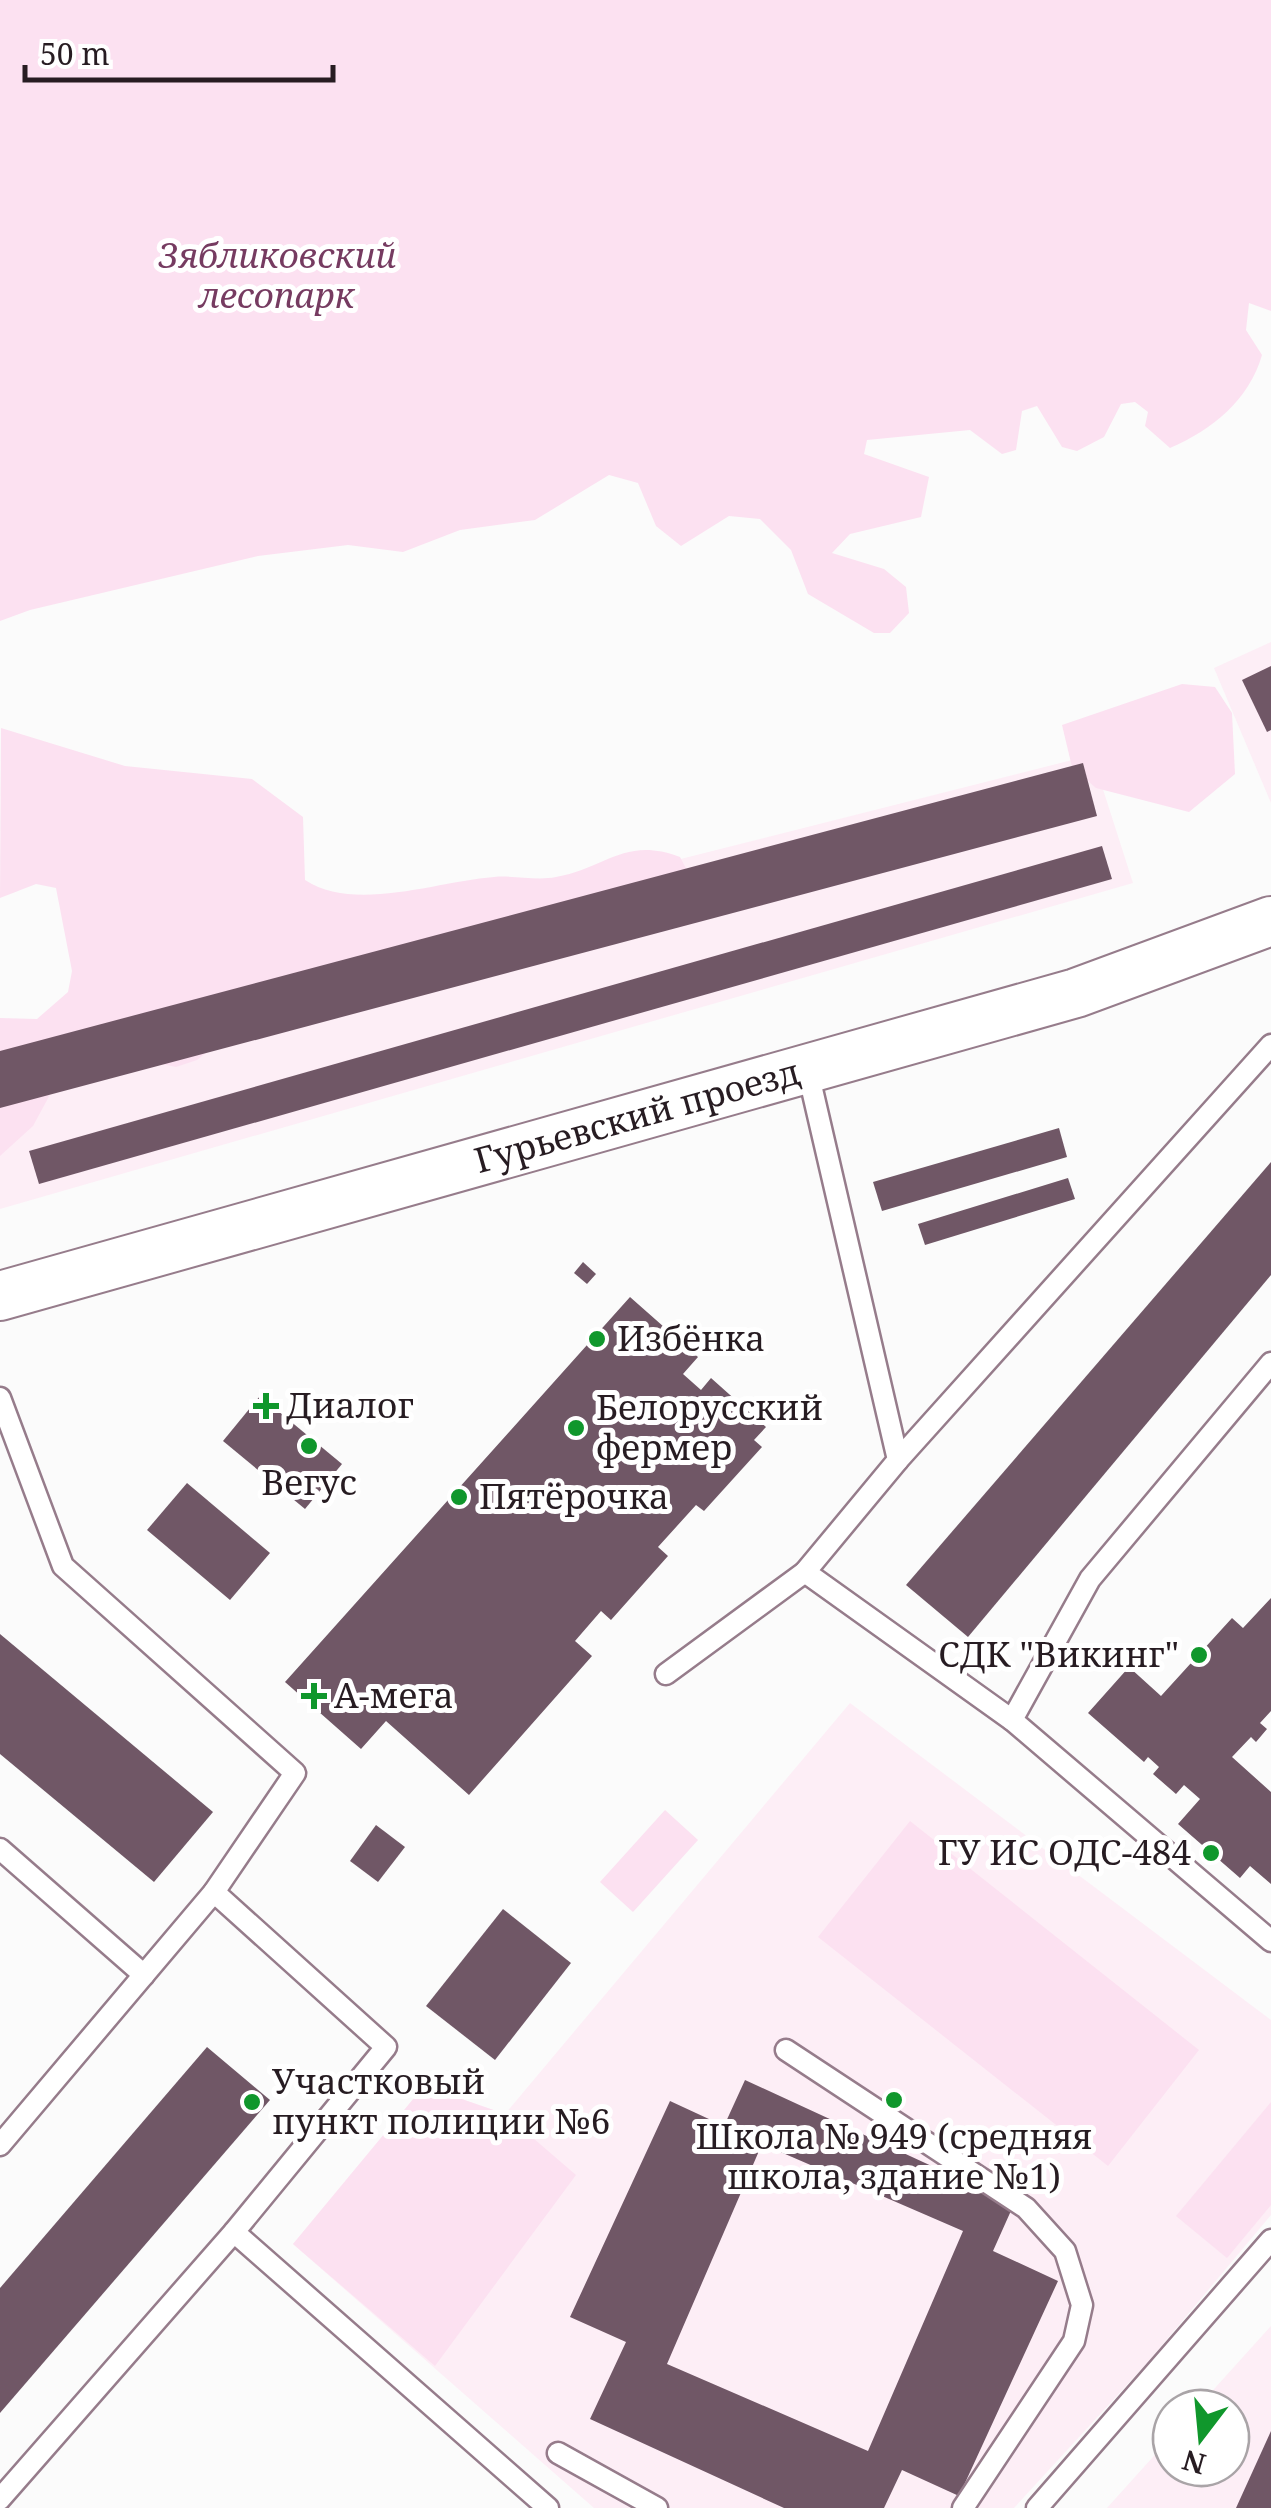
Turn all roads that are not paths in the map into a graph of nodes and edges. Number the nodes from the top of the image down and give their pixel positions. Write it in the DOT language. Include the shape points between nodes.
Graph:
graph roads {
  1 [pos="1271,921"];
  2 [pos="1271,1045"];
  3 [pos="808,1072"];
  4 [pos="0,1296"];
  5 [pos="1271,1363"];
  6 [pos="0,1398"];
  7 [pos="898,1460"];
  8 [pos="805,1572"];
  9 [pos="666,1674"];
  10 [pos="1012,1720"];
  11 [pos="0,1849"];
  12 [pos="214,1892"];
  13 [pos="1271,1941"];
  14 [pos="144,1974"];
  15 [pos="786,2050"];
  16 [pos="0,2145"];
  17 [pos="234,2232"];
  18 [pos="1271,2240"];
  19 [pos="558,2452"];
  20 [pos="0,2499"];
  21 [pos="548,2508"];
  22 [pos="657,2508"];
  23 [pos="963,2508"];
  24 [pos="1036,2508"];
  1 -- 3 [label="street, Гурьевский проезд" via="1076,993"];
  2 -- 7 [label="lane"];
  3 -- 4 [label="street, Гурьевский проезд"];
  3 -- 7 [label="lane"];
  5 -- 10 [label="lane" via="1090,1580"];
  6 -- 12 [label="lane" via="63,1566 295,1773"];
  7 -- 8 [label="lane"];
  8 -- 9 [label="lane"];
  8 -- 10 [label="lane"];
  10 -- 13 [label="lane"];
  11 -- 14 [label="lane"];
  12 -- 14 [label="lane"];
  12 -- 17 [label="lane" via="386,2047"];
  14 -- 16 [label="lane"];
  15 -- 23 [label="lane" via="1026,2208 1066,2251 1082,2306 1074,2342"];
  17 -- 20 [label="lane"];
  17 -- 21 [label="lane"];
  18 -- 24 [label="lane"];
  19 -- 22 [label="lane"];
}
